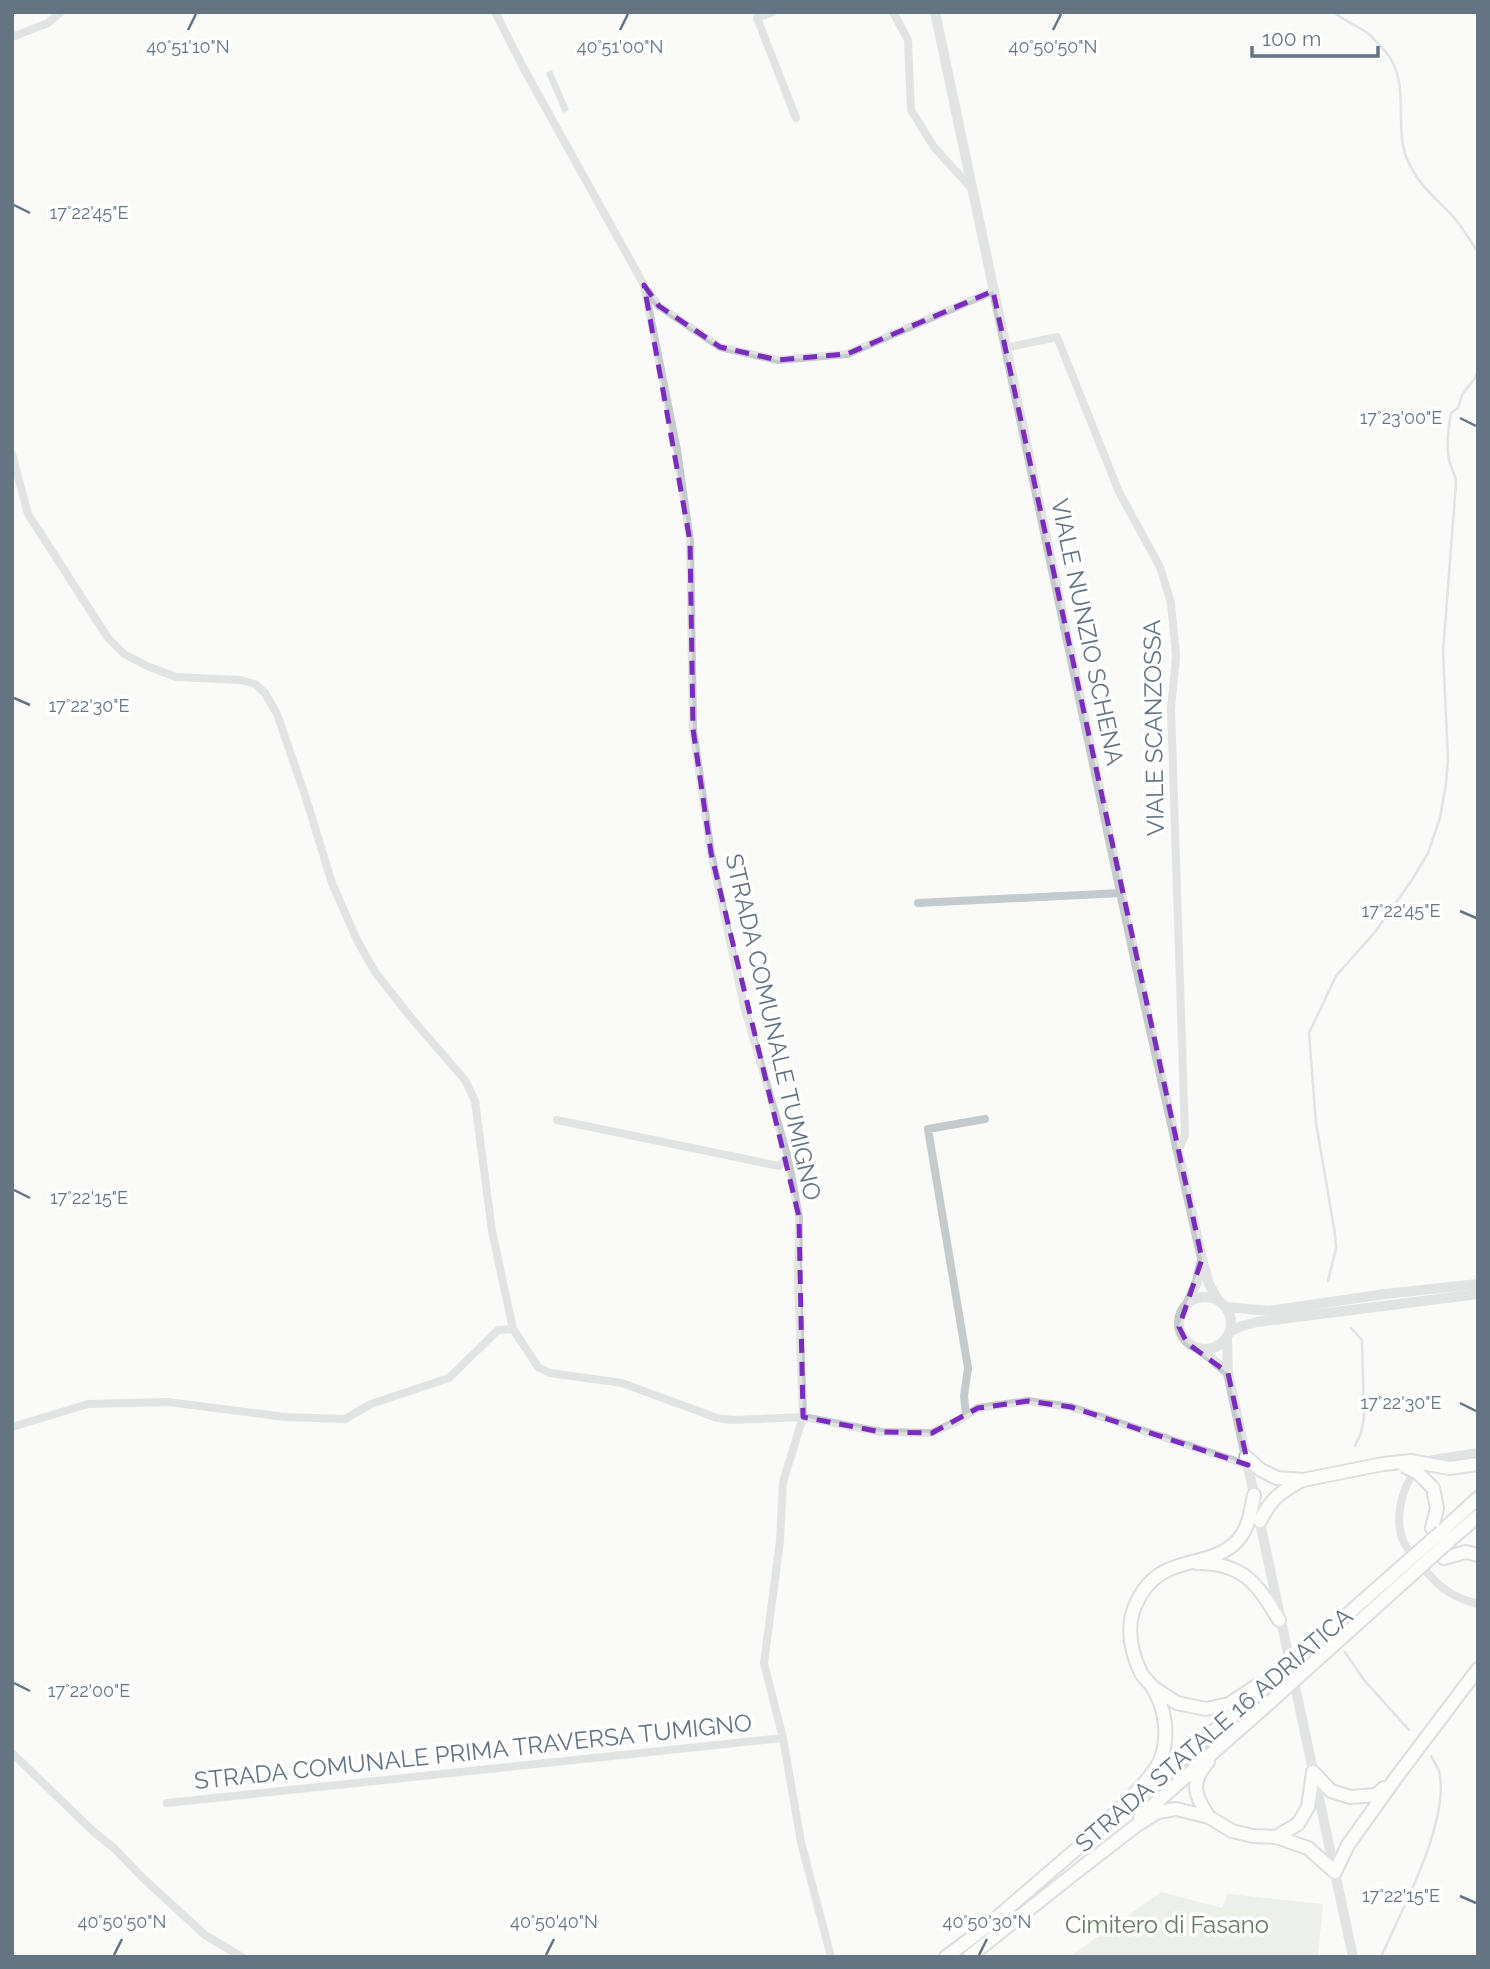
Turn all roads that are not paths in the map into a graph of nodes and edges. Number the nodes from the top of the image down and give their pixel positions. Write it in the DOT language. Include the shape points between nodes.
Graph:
graph roads {
  1 [pos="61,12"];
  2 [pos="495,12"];
  3 [pos="773,12"];
  4 [pos="893,12"];
  5 [pos="934,12"];
  6 [pos="12,37"];
  7 [pos="796,118"];
  8 [pos="971,188"];
  9 [pos="644,285"];
  10 [pos="993,291"];
  11 [pos="1005,348"];
  12 [pos="12,454"];
  13 [pos="1121,893"];
  14 [pos="918,903"];
  15 [pos="985,1119"];
  16 [pos="557,1120"];
  17 [pos="1178,1152"];
  18 [pos="788,1158"];
  19 [pos="1202,1259"];
  20 [pos="1478,1284"];
  21 [pos="1478,1294"];
  22 [pos="1218,1300"];
  23 [pos="1188,1303"];
  24 [pos="1227,1307"];
  25 [pos="513,1329"];
  26 [pos="1228,1335"];
  27 [pos="1200,1349"];
  28 [pos="1228,1373"];
  29 [pos="966,1416"];
  30 [pos="803,1417"];
  31 [pos="12,1427"];
  32 [pos="1478,1452"];
  33 [pos="1247,1461"];
  34 [pos="1403,1463"];
  35 [pos="1478,1464"];
  36 [pos="1303,1480"];
  37 [pos="1254,1495"];
  38 [pos="1478,1499"];
  39 [pos="1478,1516"];
  40 [pos="1260,1521"];
  41 [pos="1441,1534"];
  42 [pos="1478,1555"];
  43 [pos="1182,1563"];
  44 [pos="1390,1596"];
  45 [pos="1478,1604"];
  46 [pos="1279,1620"];
  47 [pos="1478,1669"];
  48 [pos="1263,1685"];
  49 [pos="1151,1686"];
  50 [pos="1236,1731"];
  51 [pos="783,1738"];
  52 [pos="12,1753"];
  53 [pos="1313,1772"];
  54 [pos="1395,1779"];
  55 [pos="167,1803"];
  56 [pos="1209,1817"];
  57 [pos="1276,1837"];
  58 [pos="1088,1840"];
  59 [pos="1084,1866"];
  60 [pos="1335,1872"];
  61 [pos="242,1957"];
  62 [pos="831,1957"];
  63 [pos="946,1957"];
  64 [pos="969,1957"];
  65 [pos="1353,1957"];
  1 -- 6 [label="street" via="48,23"];
  2 -- 9 [label="street, STRADA COMUNALE TUMIGNO"];
  3 -- 7 [label="street" via="757,18"];
  4 -- 8 [label="street" via="908,40 911,110 934,147"];
  5 -- 8 [label="street, VIALE NUNZIO SCHENA"];
  8 -- 10 [label="street, VIALE NUNZIO SCHENA"];
  9 -- 10 [label="street" via="659,306 720,347 778,360 847,354"];
  9 -- 18 [label="street, STRADA COMUNALE TUMIGNO" via="690,541 693,729 711,853 744,1006"];
  10 -- 11 [label="street, VIALE NUNZIO SCHENA"];
  11 -- 13 [label="street, VIALE NUNZIO SCHENA"];
  11 -- 17 [label="street, VIALE SCANZOSSA" via="1057,337 1119,492 1160,567 1171,603 1177,656 1171,709 1185,1135"];
  12 -- 25 [label="street" via="28,514 108,638 124,654 176,677 240,680 265,693 277,714 332,883 357,940 375,972 465,1080 475,1101 492,1231"];
  13 -- 14 [label="street"];
  13 -- 17 [label="street, VIALE NUNZIO SCHENA"];
  15 -- 29 [label="street" via="928,1129 968,1368"];
  16 -- 18 [label="street" via="779,1166"];
  17 -- 19 [label="street, VIALE NUNZIO SCHENA"];
  18 -- 30 [label="street, STRADA COMUNALE TUMIGNO" via="799,1217"];
  19 -- 22 [label="street, VIALE NUNZIO SCHENA"];
  19 -- 23 [label="street, VIALE NUNZIO SCHENA"];
  20 -- 24 [label="street" via="1269,1311"];
  21 -- 26 [label="street" via="1257,1322"];
  22 -- 23 [label="street" via="1196,1298"];
  22 -- 24 [label="street"];
  23 -- 27 [label="street" via="1179,1327 1187,1343"];
  24 -- 26 [label="street" via="1232,1325"];
  25 -- 30 [label="street" via="538,1367 550,1373 622,1383 717,1418"];
  25 -- 31 [label="street" via="498,1330 449,1378 370,1404 345,1419 285,1417 168,1402 88,1404"];
  26 -- 27 [label="street" via="1218,1346"];
  26 -- 28 [label="street"];
  27 -- 28 [label="street"];
  28 -- 33 [label="street"];
  29 -- 30 [label="street" via="932,1433 881,1432"];
  29 -- 33 [label="street" via="978,1408 1028,1401 1071,1408"];
  30 -- 51 [label="street, STRADA COMUNALE TUMIGNO" via="783,1482 764,1663"];
  32 -- 45 [label="street" via="1418,1466 1409,1479 1399,1516 1404,1542 1431,1578 1444,1591"];
  33 -- 36 [label="highway" via="1277,1478"];
  33 -- 37 [label="street"];
  34 -- 35 [label="highway, bridge" via="1450,1468"];
  34 -- 36 [label="highway"];
  34 -- 41 [label="highway, bridge" via="1433,1488"];
  36 -- 40 [label="highway" via="1277,1495"];
  37 -- 40 [label="street"];
  37 -- 43 [label="highway" via="1240,1538 1224,1551"];
  38 -- 41 [label="highway, STRADA STATALE 16 ADRIATICA"];
  39 -- 41 [label="highway, STRADA STATALE 16 ADRIATICA"];
  40 -- 46 [label="street"];
  41 -- 44 [label="highway, STRADA STATALE 16 ADRIATICA, bridge"];
  41 -- 48 [label="highway, STRADA STATALE 16 ADRIATICA, bridge"];
  42 -- 44 [label="highway, bridge" via="1466,1552 1444,1558"];
  43 -- 46 [label="highway" via="1212,1563 1236,1570 1254,1582"];
  43 -- 49 [label="highway" via="1149,1584 1130,1623 1132,1646"];
  44 -- 50 [label="highway, STRADA STATALE 16 ADRIATICA, bridge"];
  46 -- 53 [label="street"];
  47 -- 54 [label="highway"];
  48 -- 49 [label="highway" via="1206,1709 1177,1703"];
  48 -- 58 [label="highway, STRADA STATALE 16 ADRIATICA"];
  49 -- 58 [label="highway" via="1162,1706 1166,1731 1161,1758 1144,1783"];
  50 -- 56 [label="highway" via="1201,1769 1195,1786"];
  50 -- 59 [label="highway, STRADA STATALE 16 ADRIATICA"];
  51 -- 55 [label="street, STRADA COMUNALE PRIMA TRAVERSA TUMIGNO"];
  51 -- 62 [label="street, STRADA COMUNALE TUMIGNO" via="801,1842"];
  52 -- 61 [label="street" via="205,1935"];
  53 -- 54 [label="highway" via="1331,1791 1350,1797 1376,1795"];
  53 -- 57 [label="highway" via="1308,1807 1297,1824"];
  53 -- 60 [label="street"];
  54 -- 60 [label="highway" via="1348,1844"];
  56 -- 57 [label="highway" via="1232,1830"];
  56 -- 59 [label="highway" via="1177,1809 1158,1812"];
  57 -- 60 [label="highway" via="1308,1848"];
  58 -- 63 [label="highway, STRADA STATALE 16 ADRIATICA"];
  59 -- 64 [label="highway, STRADA STATALE 16 ADRIATICA"];
  60 -- 65 [label="street"];
}
